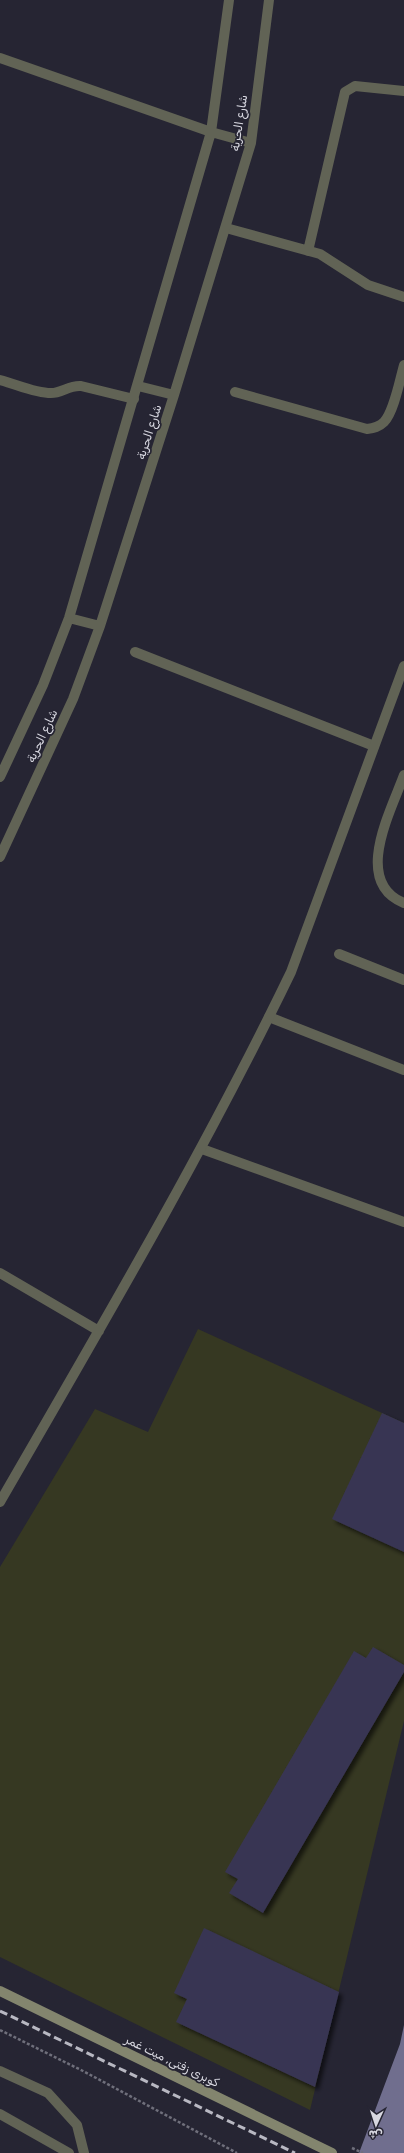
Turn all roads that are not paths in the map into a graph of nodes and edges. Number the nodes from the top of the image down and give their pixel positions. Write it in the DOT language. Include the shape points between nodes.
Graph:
graph roads {
  1 [pos="229,0"];
  2 [pos="269,0"];
  3 [pos="0,58"];
  4 [pos="404,91"];
  5 [pos="211,132"];
  6 [pos="251,143"];
  7 [pos="226,228"];
  8 [pos="308,251"];
  9 [pos="404,297"];
  10 [pos="404,365"];
  11 [pos="0,380"];
  12 [pos="138,386"];
  13 [pos="235,392"];
  14 [pos="174,395"];
  15 [pos="134,399"];
  16 [pos="70,618"];
  17 [pos="100,626"];
  18 [pos="135,652"];
  19 [pos="404,666"];
  20 [pos="374,746"];
  21 [pos="404,775"];
  22 [pos="0,777"];
  23 [pos="0,857"];
  24 [pos="404,903"];
  25 [pos="339,954"];
  26 [pos="404,980"];
  27 [pos="269,1017"];
  28 [pos="404,1070"];
  29 [pos="202,1148"];
  30 [pos="404,1222"];
  31 [pos="0,1274"];
  32 [pos="99,1331"];
  33 [pos="0,1502"];
  34 [pos="0,1991"];
  35 [pos="0,2071"];
  36 [pos="0,2114"];
  37 [pos="69,2153"];
  38 [pos="84,2153"];
  39 [pos="332,2153"];
  1 -- 5 [label="street, شارع الحرية"];
  2 -- 6 [label="street, شارع الحرية"];
  3 -- 5 [label="street"];
  4 -- 8 [label="street" via="355,86 345,92"];
  5 -- 6 [label="street"];
  5 -- 12 [label="street, شارع الحرية"];
  6 -- 7 [label="street, شارع الحرية"];
  7 -- 8 [label="street"];
  7 -- 14 [label="street, شارع الحرية"];
  8 -- 9 [label="street" via="329,259 368,286"];
  10 -- 13 [label="street" via="385,421 377,427 367,429"];
  11 -- 15 [label="street" via="51,393 75,385"];
  12 -- 14 [label="street"];
  12 -- 15 [label="street, شارع الحرية"];
  14 -- 17 [label="street, شارع الحرية"];
  15 -- 16 [label="street, شارع الحرية"];
  16 -- 17 [label="street"];
  16 -- 22 [label="street, شارع الحرية" via="43,685"];
  17 -- 23 [label="street, شارع الحرية" via="73,699"];
  18 -- 20 [label="street"];
  19 -- 20 [label="street"];
  20 -- 27 [label="street" via="291,972"];
  21 -- 24 [label="street" via="383,832 377,864 378,877 386,890"];
  25 -- 26 [label="street"];
  27 -- 28 [label="street"];
  27 -- 29 [label="street"];
  29 -- 30 [label="street"];
  29 -- 32 [label="street"];
  31 -- 32 [label="street"];
  32 -- 33 [label="street"];
  34 -- 39 [label="main road, كوبرى زفتى, ميت غمر"];
  35 -- 38 [label="street" via="48,2093 77,2124"];
  36 -- 37 [label="street"];
}
